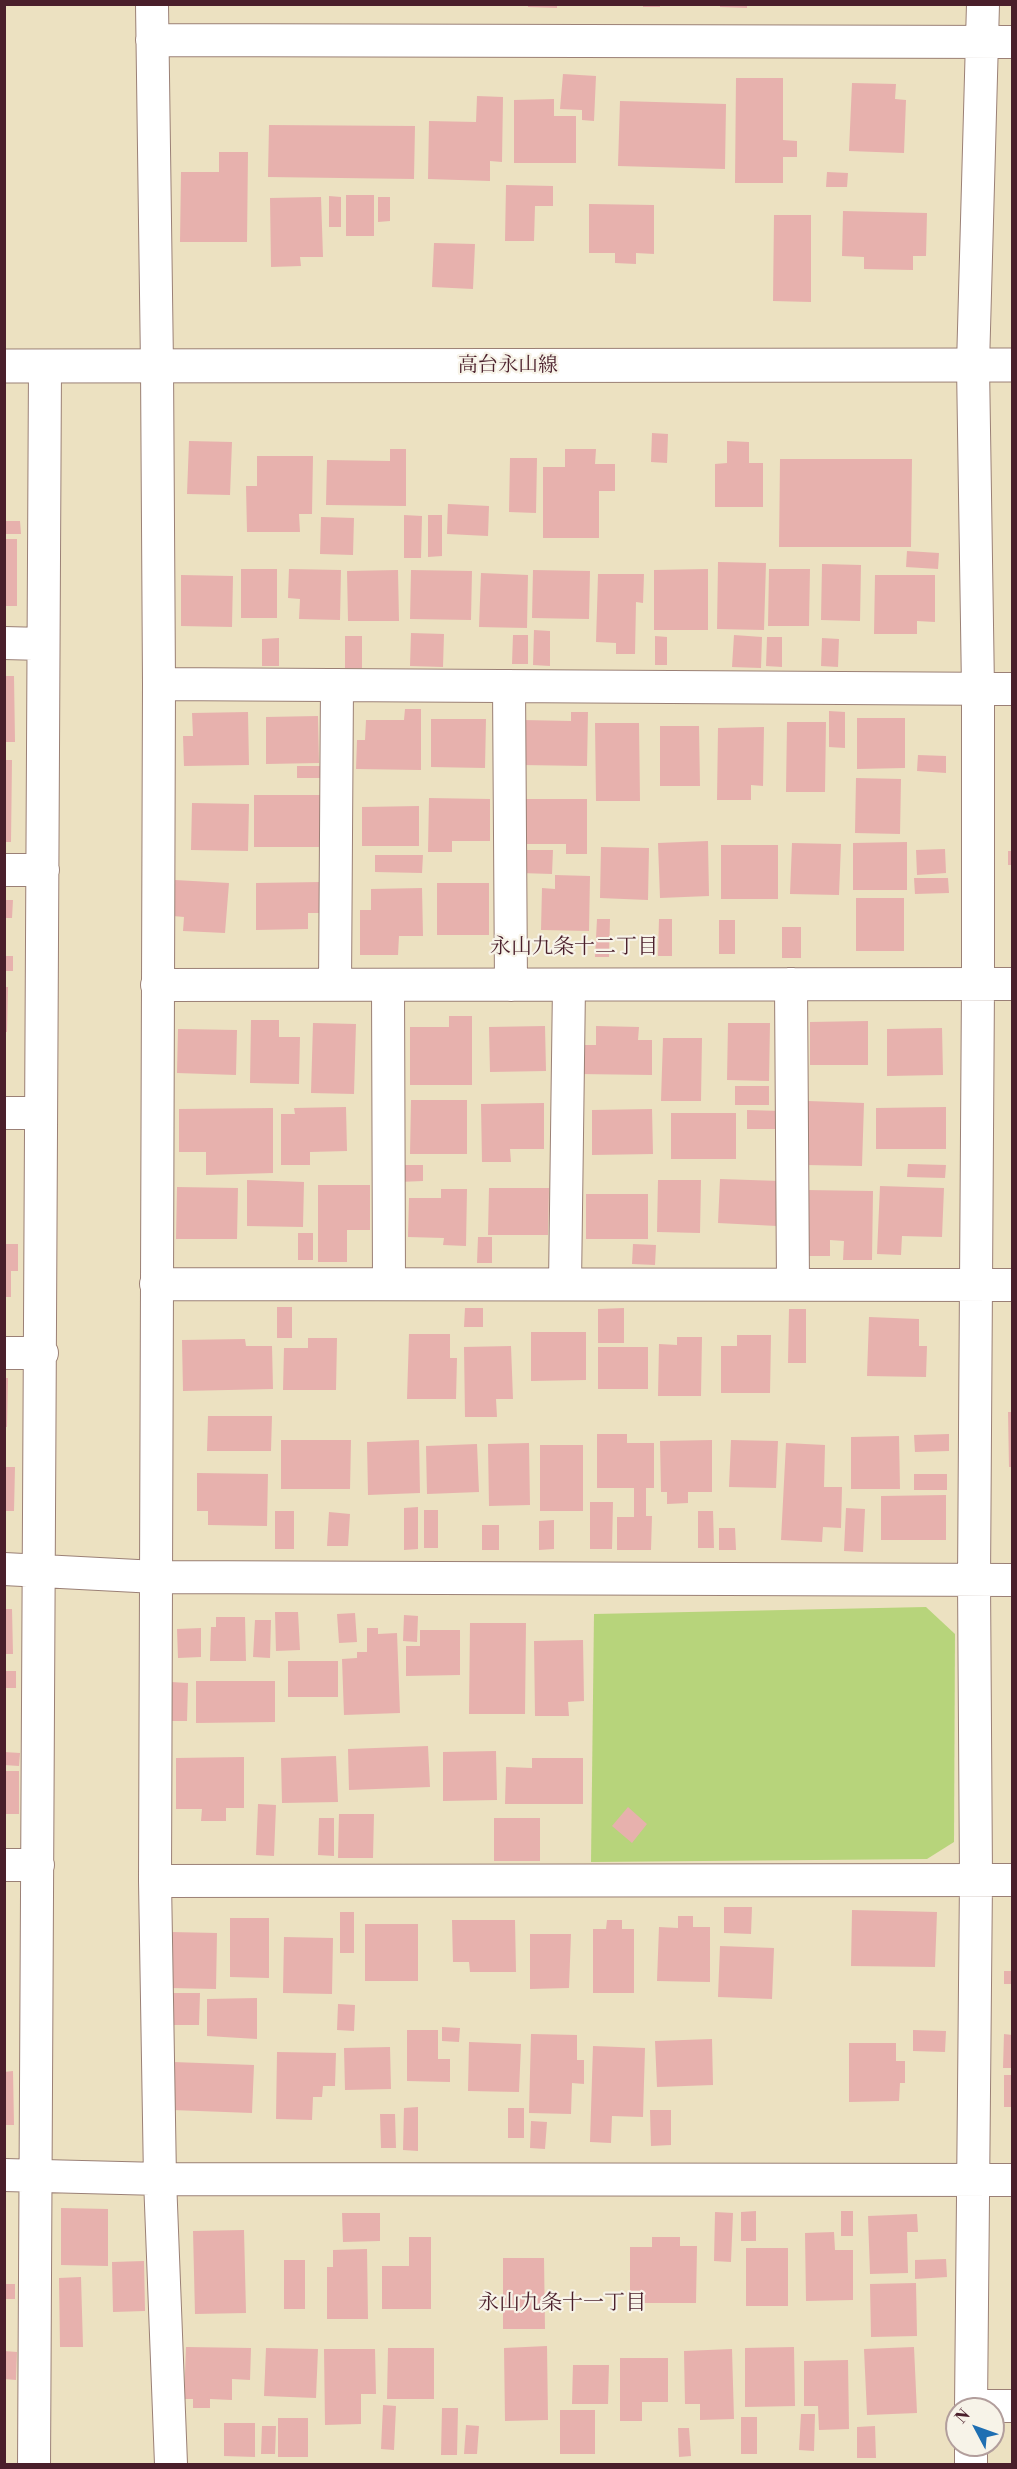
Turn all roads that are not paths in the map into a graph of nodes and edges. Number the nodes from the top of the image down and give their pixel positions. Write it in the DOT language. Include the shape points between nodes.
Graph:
graph roads {
  1 [pos="152,4"];
  2 [pos="983,4"];
  3 [pos="152,40"];
  4 [pos="998,42"];
  5 [pos="973,365"];
  6 [pos="1012,365"];
  7 [pos="4,366"];
  8 [pos="158,366"];
  9 [pos="45,367"];
  10 [pos="4,643"];
  11 [pos="43,644"];
  12 [pos="159,684"];
  13 [pos="337,686"];
  14 [pos="510,686"];
  15 [pos="978,689"];
  16 [pos="1012,689"];
  17 [pos="4,870"];
  18 [pos="43,870"];
  19 [pos="791,984"];
  20 [pos="978,984"];
  21 [pos="1012,984"];
  22 [pos="157,985"];
  23 [pos="335,985"];
  24 [pos="388,985"];
  25 [pos="510,985"];
  26 [pos="569,985"];
  27 [pos="4,1113"];
  28 [pos="40,1113"];
  29 [pos="156,1284"];
  30 [pos="389,1284"];
  31 [pos="565,1284"];
  32 [pos="793,1284"];
  33 [pos="975,1284"];
  34 [pos="1012,1285"];
  35 [pos="4,1353"];
  36 [pos="42,1353"];
  37 [pos="4,1569"];
  38 [pos="40,1569"];
  39 [pos="156,1576"];
  40 [pos="974,1580"];
  41 [pos="1012,1580"];
  42 [pos="4,1865"];
  43 [pos="38,1865"];
  44 [pos="976,1879"];
  45 [pos="1012,1880"];
  46 [pos="155,1881"];
  47 [pos="4,2175"];
  48 [pos="37,2175"];
  49 [pos="160,2179"];
  50 [pos="973,2180"];
  51 [pos="1012,2180"];
  52 [pos="971,2397"];
  53 [pos="34,2464"];
  54 [pos="171,2464"];
  1 -- 3 [label="street"];
  2 -- 4 [label="street"];
  3 -- 4 [label="street"];
  3 -- 8 [label="street"];
  4 -- 5 [label="street"];
  5 -- 6 [label="street, 高台永山線"];
  5 -- 8 [label="street, 高台永山線"];
  5 -- 15 [label="street"];
  7 -- 9 [label="street, 高台永山線"];
  8 -- 9 [label="street, 高台永山線"];
  8 -- 12 [label="street"];
  9 -- 11 [label="street"];
  10 -- 11 [label="street"];
  11 -- 18 [label="street"];
  12 -- 13 [label="street"];
  12 -- 22 [label="street"];
  13 -- 14 [label="street"];
  13 -- 23 [label="street"];
  14 -- 15 [label="street"];
  14 -- 25 [label="street"];
  15 -- 16 [label="street"];
  15 -- 20 [label="street"];
  17 -- 18 [label="street"];
  18 -- 28 [label="street"];
  19 -- 20 [label="street"];
  19 -- 26 [label="street"];
  19 -- 32 [label="street"];
  20 -- 21 [label="street"];
  20 -- 33 [label="street"];
  22 -- 23 [label="street"];
  22 -- 29 [label="street"];
  23 -- 24 [label="street"];
  24 -- 25 [label="street"];
  24 -- 30 [label="street"];
  25 -- 26 [label="street"];
  26 -- 31 [label="street"];
  27 -- 28 [label="street"];
  28 -- 36 [label="street"];
  29 -- 30 [label="street"];
  29 -- 39 [label="street"];
  30 -- 31 [label="street"];
  31 -- 32 [label="street"];
  32 -- 33 [label="street"];
  33 -- 34 [label="street"];
  33 -- 40 [label="street"];
  35 -- 36 [label="street"];
  36 -- 38 [label="street"];
  37 -- 38 [label="street"];
  38 -- 39 [label="street"];
  38 -- 43 [label="street"];
  39 -- 40 [label="street"];
  39 -- 46 [label="street"];
  40 -- 41 [label="street"];
  40 -- 44 [label="street"];
  42 -- 43 [label="street"];
  43 -- 48 [label="street"];
  44 -- 45 [label="street"];
  44 -- 46 [label="street"];
  44 -- 50 [label="street"];
  46 -- 49 [label="street"];
  47 -- 48 [label="street"];
  48 -- 49 [label="street"];
  48 -- 53 [label="street"];
  49 -- 50 [label="street"];
  49 -- 54 [label="street"];
  50 -- 51 [label="street"];
  50 -- 52 [label="street"];
}
